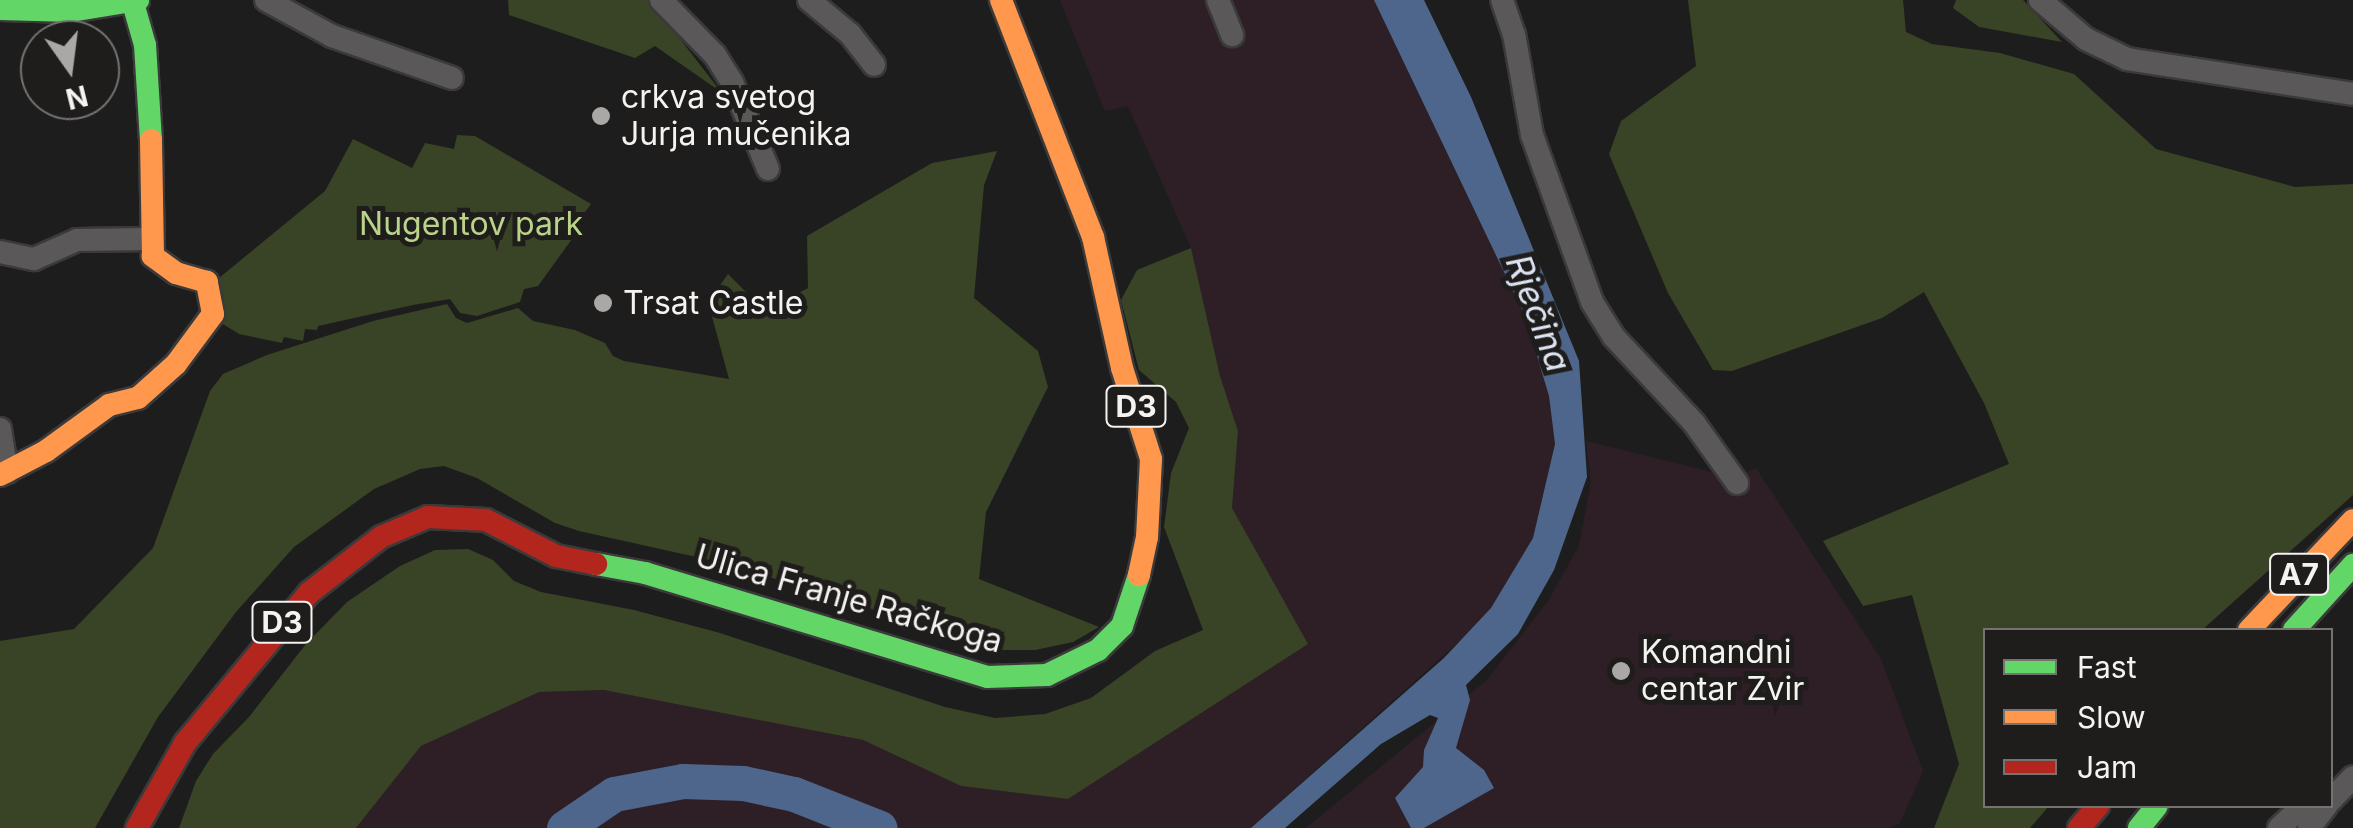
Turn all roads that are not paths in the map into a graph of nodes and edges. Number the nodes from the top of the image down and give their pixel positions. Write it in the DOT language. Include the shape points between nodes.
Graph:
graph roads {
  1 [pos="266,0"];
  2 [pos="661,0"];
  3 [pos="810,0"];
  4 [pos="1001,0"];
  5 [pos="1218,0"];
  6 [pos="1502,0"];
  7 [pos="2040,0"];
  8 [pos="136,2"];
  9 [pos="0,9"];
  10 [pos="1232,35"];
  11 [pos="874,65"];
  12 [pos="452,78"];
  13 [pos="2353,94"];
  14 [pos="768,170"];
  15 [pos="150,239"];
  16 [pos="0,252"];
  17 [pos="0,429"];
  18 [pos="3,474"];
  19 [pos="1737,483"];
  20 [pos="2353,520"];
  21 [pos="2353,566"];
  22 [pos="2251,628"];
  23 [pos="2296,628"];
  24 [pos="2096,808"];
  25 [pos="2155,808"];
  26 [pos="2300,808"];
  27 [pos="2324,808"];
  28 [pos="137,828"];
  29 [pos="2078,828"];
  30 [pos="2140,828"];
  31 [pos="2279,828"];
  32 [pos="2309,828"];
  1 -- 12 [label="street" via="332,36"];
  2 -- 14 [label="street" via="732,82"];
  3 -- 11 [label="street"];
  4 -- 28 [label="main road, Ulica Franje Račkoga / D3" via="1093,237 1151,458 1147,537 1134,597 1110,638 1087,658 1047,675 988,678 645,573 556,556 498,524 448,515 412,521 320,581 186,743"];
  5 -- 10 [label="street"];
  6 -- 19 [label="street" via="1532,135 1592,302"];
  7 -- 13 [label="street" via="2056,18 2114,54"];
  8 -- 9 [label="main road" via="71,11"];
  8 -- 15 [label="main road" via="154,190"];
  15 -- 16 [label="street" via="78,240 34,260"];
  15 -- 18 [label="main road" via="152,256 176,273 207,282 210,322 138,398 109,405 46,452"];
  17 -- 18 [label="street"];
  20 -- 22 [label="main road, A7"];
  21 -- 23 [label="main road, A7"];
  24 -- 29 [label="main road"];
  25 -- 30 [label="main road"];
  26 -- 31 [label="street"];
  27 -- 32 [label="street"];
}
